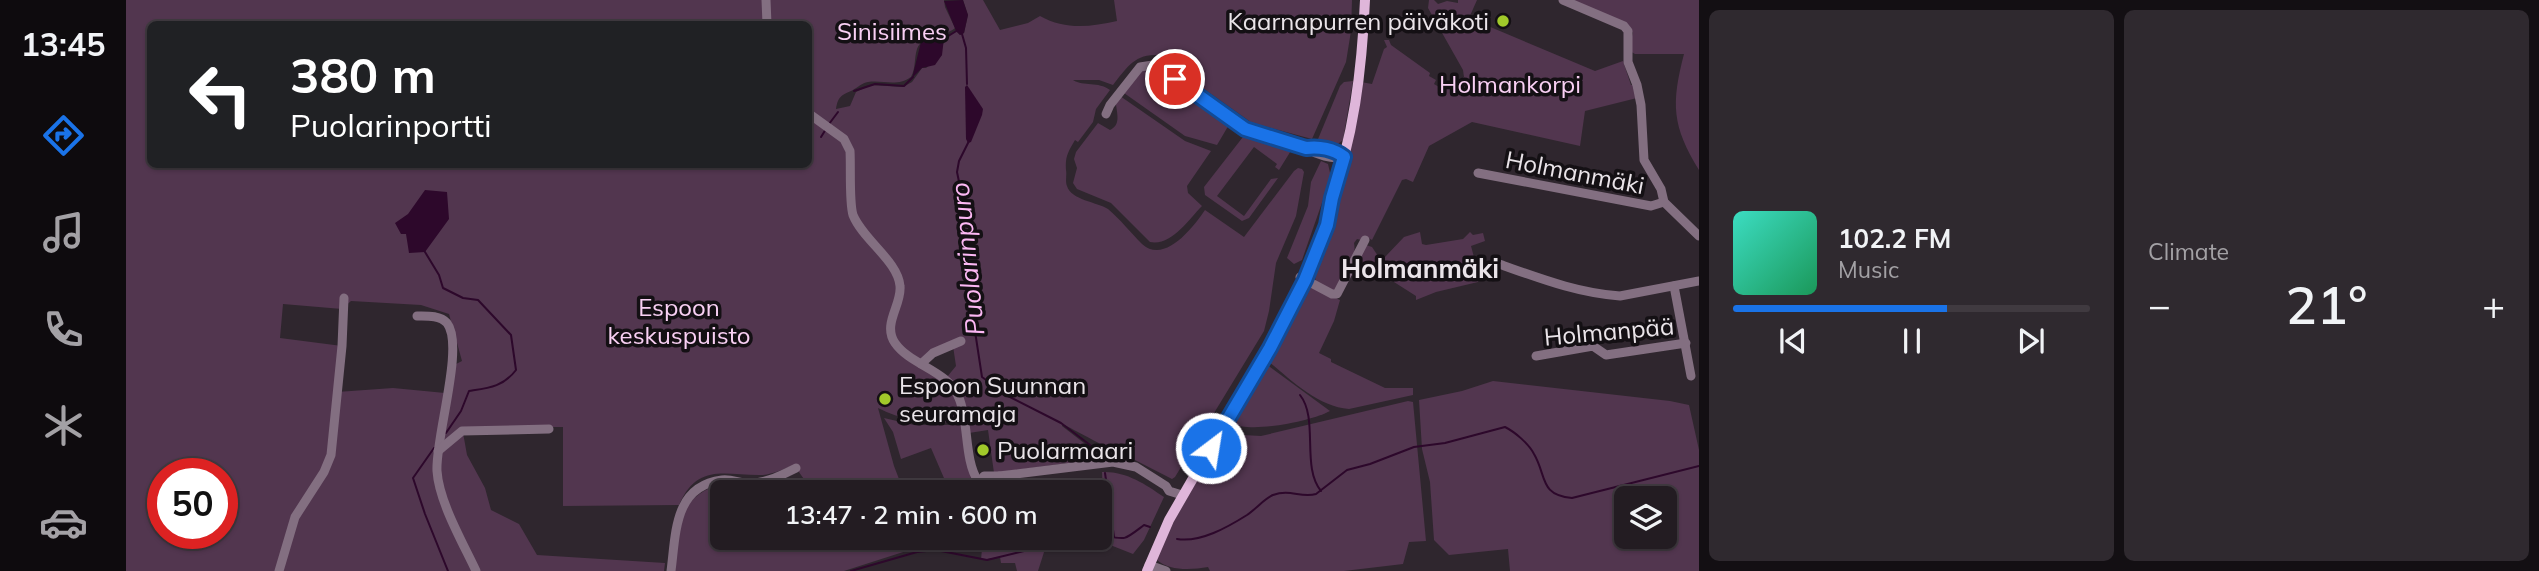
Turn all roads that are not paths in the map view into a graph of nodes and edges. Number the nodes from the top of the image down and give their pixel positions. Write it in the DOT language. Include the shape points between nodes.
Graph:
graph roads {
  1 [pos="766,0"];
  2 [pos="1365,0"];
  3 [pos="1563,0"];
  4 [pos="767,21"];
  5 [pos="1106,114"];
  6 [pos="812,116"];
  7 [pos="1344,157"];
  8 [pos="1478,173"];
  9 [pos="1664,202"];
  10 [pos="1699,236"];
  11 [pos="1365,240"];
  12 [pos="1495,264"];
  13 [pos="1302,279"];
  14 [pos="1699,282"];
  15 [pos="1674,286"];
  16 [pos="344,298"];
  17 [pos="416,316"];
  18 [pos="961,341"];
  19 [pos="1686,343"];
  20 [pos="1536,356"];
  21 [pos="921,363"];
  22 [pos="1691,376"];
  23 [pos="549,429"];
  24 [pos="438,451"];
  25 [pos="796,468"];
  26 [pos="999,476"];
  27 [pos="978,480"];
  28 [pos="979,480"];
  29 [pos="997,480"];
  30 [pos="1182,495"];
  31 [pos="1148,568"];
  32 [pos="279,571"];
  33 [pos="476,571"];
  34 [pos="671,571"];
  35 [pos="1166,571"];
  1 -- 4 [label="street"];
  2 -- 7 [label="main road" via="1360,64"];
  3 -- 9 [label="street" via="1628,31 1628,62 1640,103 1643,156"];
  5 -- 7 [label="street" via="1140,68 1153,65 1245,129"];
  6 -- 21 [label="street" via="844,139 850,151 852,212 897,274 900,291 891,321 893,341"];
  7 -- 13 [label="main road" via="1327,225"];
  8 -- 9 [label="street, Holmanmäki" via="1651,206"];
  9 -- 10 [label="street"];
  11 -- 13 [label="street" via="1337,294"];
  12 -- 15 [label="street" via="1572,289 1620,296"];
  13 -- 30 [label="main road" via="1282,324"];
  14 -- 15 [label="street"];
  15 -- 19 [label="street"];
  16 -- 32 [label="street" via="331,455 295,517"];
  17 -- 24 [label="street" via="441,319 450,332 452,369"];
  18 -- 21 [label="street"];
  19 -- 20 [label="street, Holmanpää" via="1605,355 1593,346"];
  19 -- 22 [label="street"];
  21 -- 27 [label="street" via="953,387 960,399"];
  23 -- 24 [label="street" via="462,431"];
  24 -- 33 [label="street" via="439,484"];
  25 -- 34 [label="street" via="757,482 721,480 689,495 680,511"];
  26 -- 28 [label="street"];
  26 -- 29 [label="street"];
  26 -- 30 [label="street" via="1113,462 1136,467"];
  30 -- 31 [label="main road"];
  31 -- 35 [label="street"];
}
